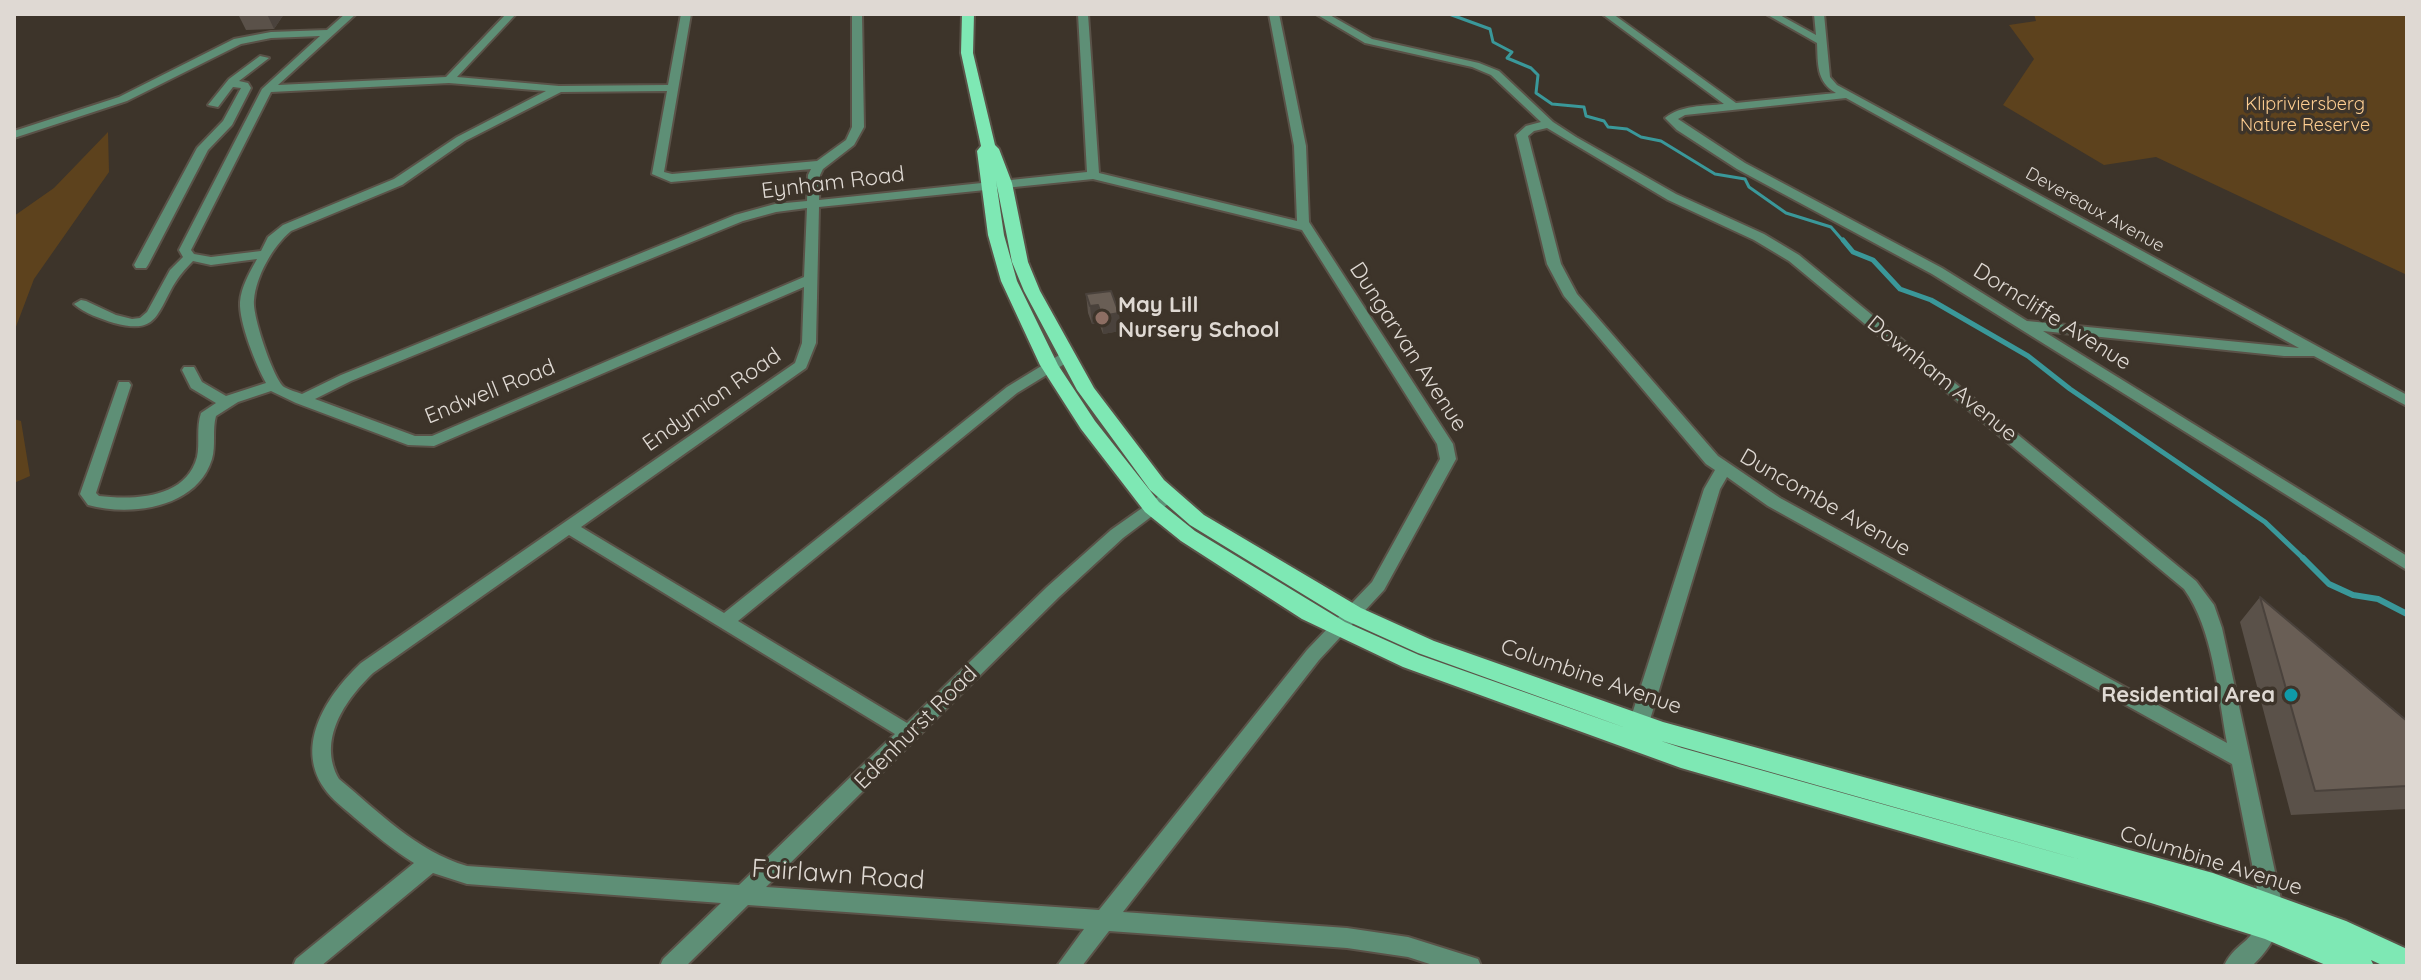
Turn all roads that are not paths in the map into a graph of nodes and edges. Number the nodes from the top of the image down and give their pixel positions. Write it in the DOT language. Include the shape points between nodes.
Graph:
graph roads {
  1 [pos="351,14"];
  2 [pos="511,14"];
  3 [pos="686,14"];
  4 [pos="857,14"];
  5 [pos="968,14"];
  6 [pos="1083,14"];
  7 [pos="1274,14"];
  8 [pos="1321,14"];
  9 [pos="1607,14"];
  10 [pos="1771,14"];
  11 [pos="1819,14"];
  12 [pos="329,33"];
  13 [pos="1820,41"];
  14 [pos="264,58"];
  15 [pos="449,80"];
  16 [pos="230,84"];
  17 [pos="672,88"];
  18 [pos="267,89"];
  19 [pos="559,89"];
  20 [pos="1846,95"];
  21 [pos="214,105"];
  22 [pos="1733,106"];
  23 [pos="1549,124"];
  24 [pos="14,135"];
  25 [pos="817,165"];
  26 [pos="1093,175"];
  27 [pos="203,178"];
  28 [pos="997,184"];
  29 [pos="810,204"];
  30 [pos="1306,227"];
  31 [pos="265,254"];
  32 [pos="190,257"];
  33 [pos="141,265"];
  34 [pos="811,279"];
  35 [pos="81,304"];
  36 [pos="2025,325"];
  37 [pos="2317,352"];
  38 [pos="1058,361"];
  39 [pos="189,370"];
  40 [pos="124,385"];
  41 [pos="274,385"];
  42 [pos="301,400"];
  43 [pos="2407,401"];
  44 [pos="225,403"];
  45 [pos="1723,470"];
  46 [pos="1160,502"];
  47 [pos="567,526"];
  48 [pos="2407,564"];
  49 [pos="726,621"];
  50 [pos="1345,621"];
  51 [pos="346,689"];
  52 [pos="1636,732"];
  53 [pos="910,734"];
  54 [pos="2240,759"];
  55 [pos="1923,815"];
  56 [pos="430,863"];
  57 [pos="741,896"];
  58 [pos="2271,904"];
  59 [pos="1102,922"];
  60 [pos="2269,928"];
  61 [pos="2407,963"];
  62 [pos="304,966"];
  63 [pos="671,966"];
  64 [pos="1068,966"];
  65 [pos="1470,966"];
  66 [pos="2235,966"];
  67 [pos="2360,966"];
  1 -- 12 [label="street"];
  2 -- 15 [label="street"];
  3 -- 17 [label="street"];
  4 -- 25 [label="street" via="857,134"];
  5 -- 28 [label="main road, Columbine Avenue" via="967,53 988,147 984,151"];
  6 -- 26 [label="street"];
  7 -- 30 [label="street" via="1300,146"];
  8 -- 23 [label="street, Downham Avenue" via="1369,41 1495,73"];
  9 -- 22 [label="street"];
  10 -- 13 [label="street"];
  11 -- 13 [label="street, Devereaux Avenue"];
  12 -- 18 [label="street"];
  12 -- 24 [label="street" via="238,41 123,99"];
  13 -- 20 [label="street, Devereaux Avenue" via="1827,82"];
  14 -- 16 [label="street"];
  15 -- 18 [label="street"];
  15 -- 19 [label="street"];
  16 -- 21 [label="street"];
  16 -- 27 [label="street" via="246,88 228,123 206,142"];
  17 -- 19 [label="street"];
  17 -- 25 [label="street" via="657,170 661,177"];
  18 -- 27 [label="street"];
  19 -- 31 [label="street" via="472,133 398,182 287,228"];
  20 -- 22 [label="street"];
  20 -- 37 [label="street, Devereaux Avenue"];
  22 -- 36 [label="street, Dorncliffe Avenue" via="1671,116 1732,161 1909,255"];
  23 -- 45 [label="street, Duncombe Avenue" via="1522,135 1558,274 1571,296"];
  23 -- 54 [label="street, Downham Avenue" via="1647,183 1794,258 2180,574 2209,616"];
  25 -- 29 [label="street, Endymion Road"];
  26 -- 28 [label="street, Eynham Road"];
  26 -- 30 [label="street, Eynham Road"];
  27 -- 32 [label="street" via="185,246"];
  27 -- 33 [label="street"];
  28 -- 29 [label="street, Eynham Road"];
  28 -- 38 [label="main road, Columbine Avenue" via="1012,264"];
  29 -- 34 [label="street, Endymion Road"];
  29 -- 42 [label="street, Eynham Road" via="739,218"];
  30 -- 50 [label="street, Dungarvan Avenue" via="1448,454 1378,586"];
  31 -- 32 [label="street" via="211,261"];
  31 -- 41 [label="street" via="251,287 248,312"];
  32 -- 35 [label="street" via="175,271 148,320 123,324"];
  34 -- 42 [label="street, Endwell Road" via="434,441 413,441"];
  34 -- 47 [label="street, Endymion Road" via="809,343 801,365"];
  36 -- 37 [label="street"];
  36 -- 48 [label="street, Dorncliffe Avenue"];
  37 -- 43 [label="street, Devereaux Avenue"];
  38 -- 46 [label="main road, Columbine Avenue" via="1088,425"];
  38 -- 49 [label="street" via="1012,390"];
  39 -- 44 [label="street" via="196,385"];
  40 -- 44 [label="street" via="91,477 88,494 94,501 171,497 203,463 207,416"];
  41 -- 42 [label="street, Endwell Road"];
  41 -- 44 [label="street"];
  45 -- 52 [label="street" via="1712,489"];
  45 -- 54 [label="street, Duncombe Avenue"];
  46 -- 50 [label="main road, Columbine Avenue" via="1188,536"];
  46 -- 53 [label="street, Edenhurst Road" via="1053,592"];
  47 -- 49 [label="street"];
  47 -- 51 [label="street, Endymion Road" via="381,657"];
  49 -- 53 [label="street"];
  50 -- 52 [label="main road, Columbine Avenue" via="1411,661"];
  50 -- 59 [label="street"];
  51 -- 56 [label="street, Fairlawn Road" via="324,737 325,775"];
  52 -- 55 [label="main road, Columbine Avenue"];
  53 -- 57 [label="street, Edenhurst Road"];
  54 -- 58 [label="street, Downham Avenue"];
  55 -- 58 [label="main road, Columbine Avenue" via="2213,885"];
  55 -- 60 [label="main road, Columbine Avenue"];
  56 -- 57 [label="street, Fairlawn Road" via="467,875"];
  56 -- 62 [label="street"];
  57 -- 59 [label="street, Fairlawn Road"];
  57 -- 63 [label="street, Edenhurst Road"];
  58 -- 60 [label="street, Downham Avenue"];
  58 -- 61 [label="main road, Columbine Avenue"];
  59 -- 64 [label="street"];
  59 -- 65 [label="street, Fairlawn Road" via="1380,941"];
  60 -- 66 [label="street"];
  60 -- 67 [label="main road, Columbine Avenue"];
}
